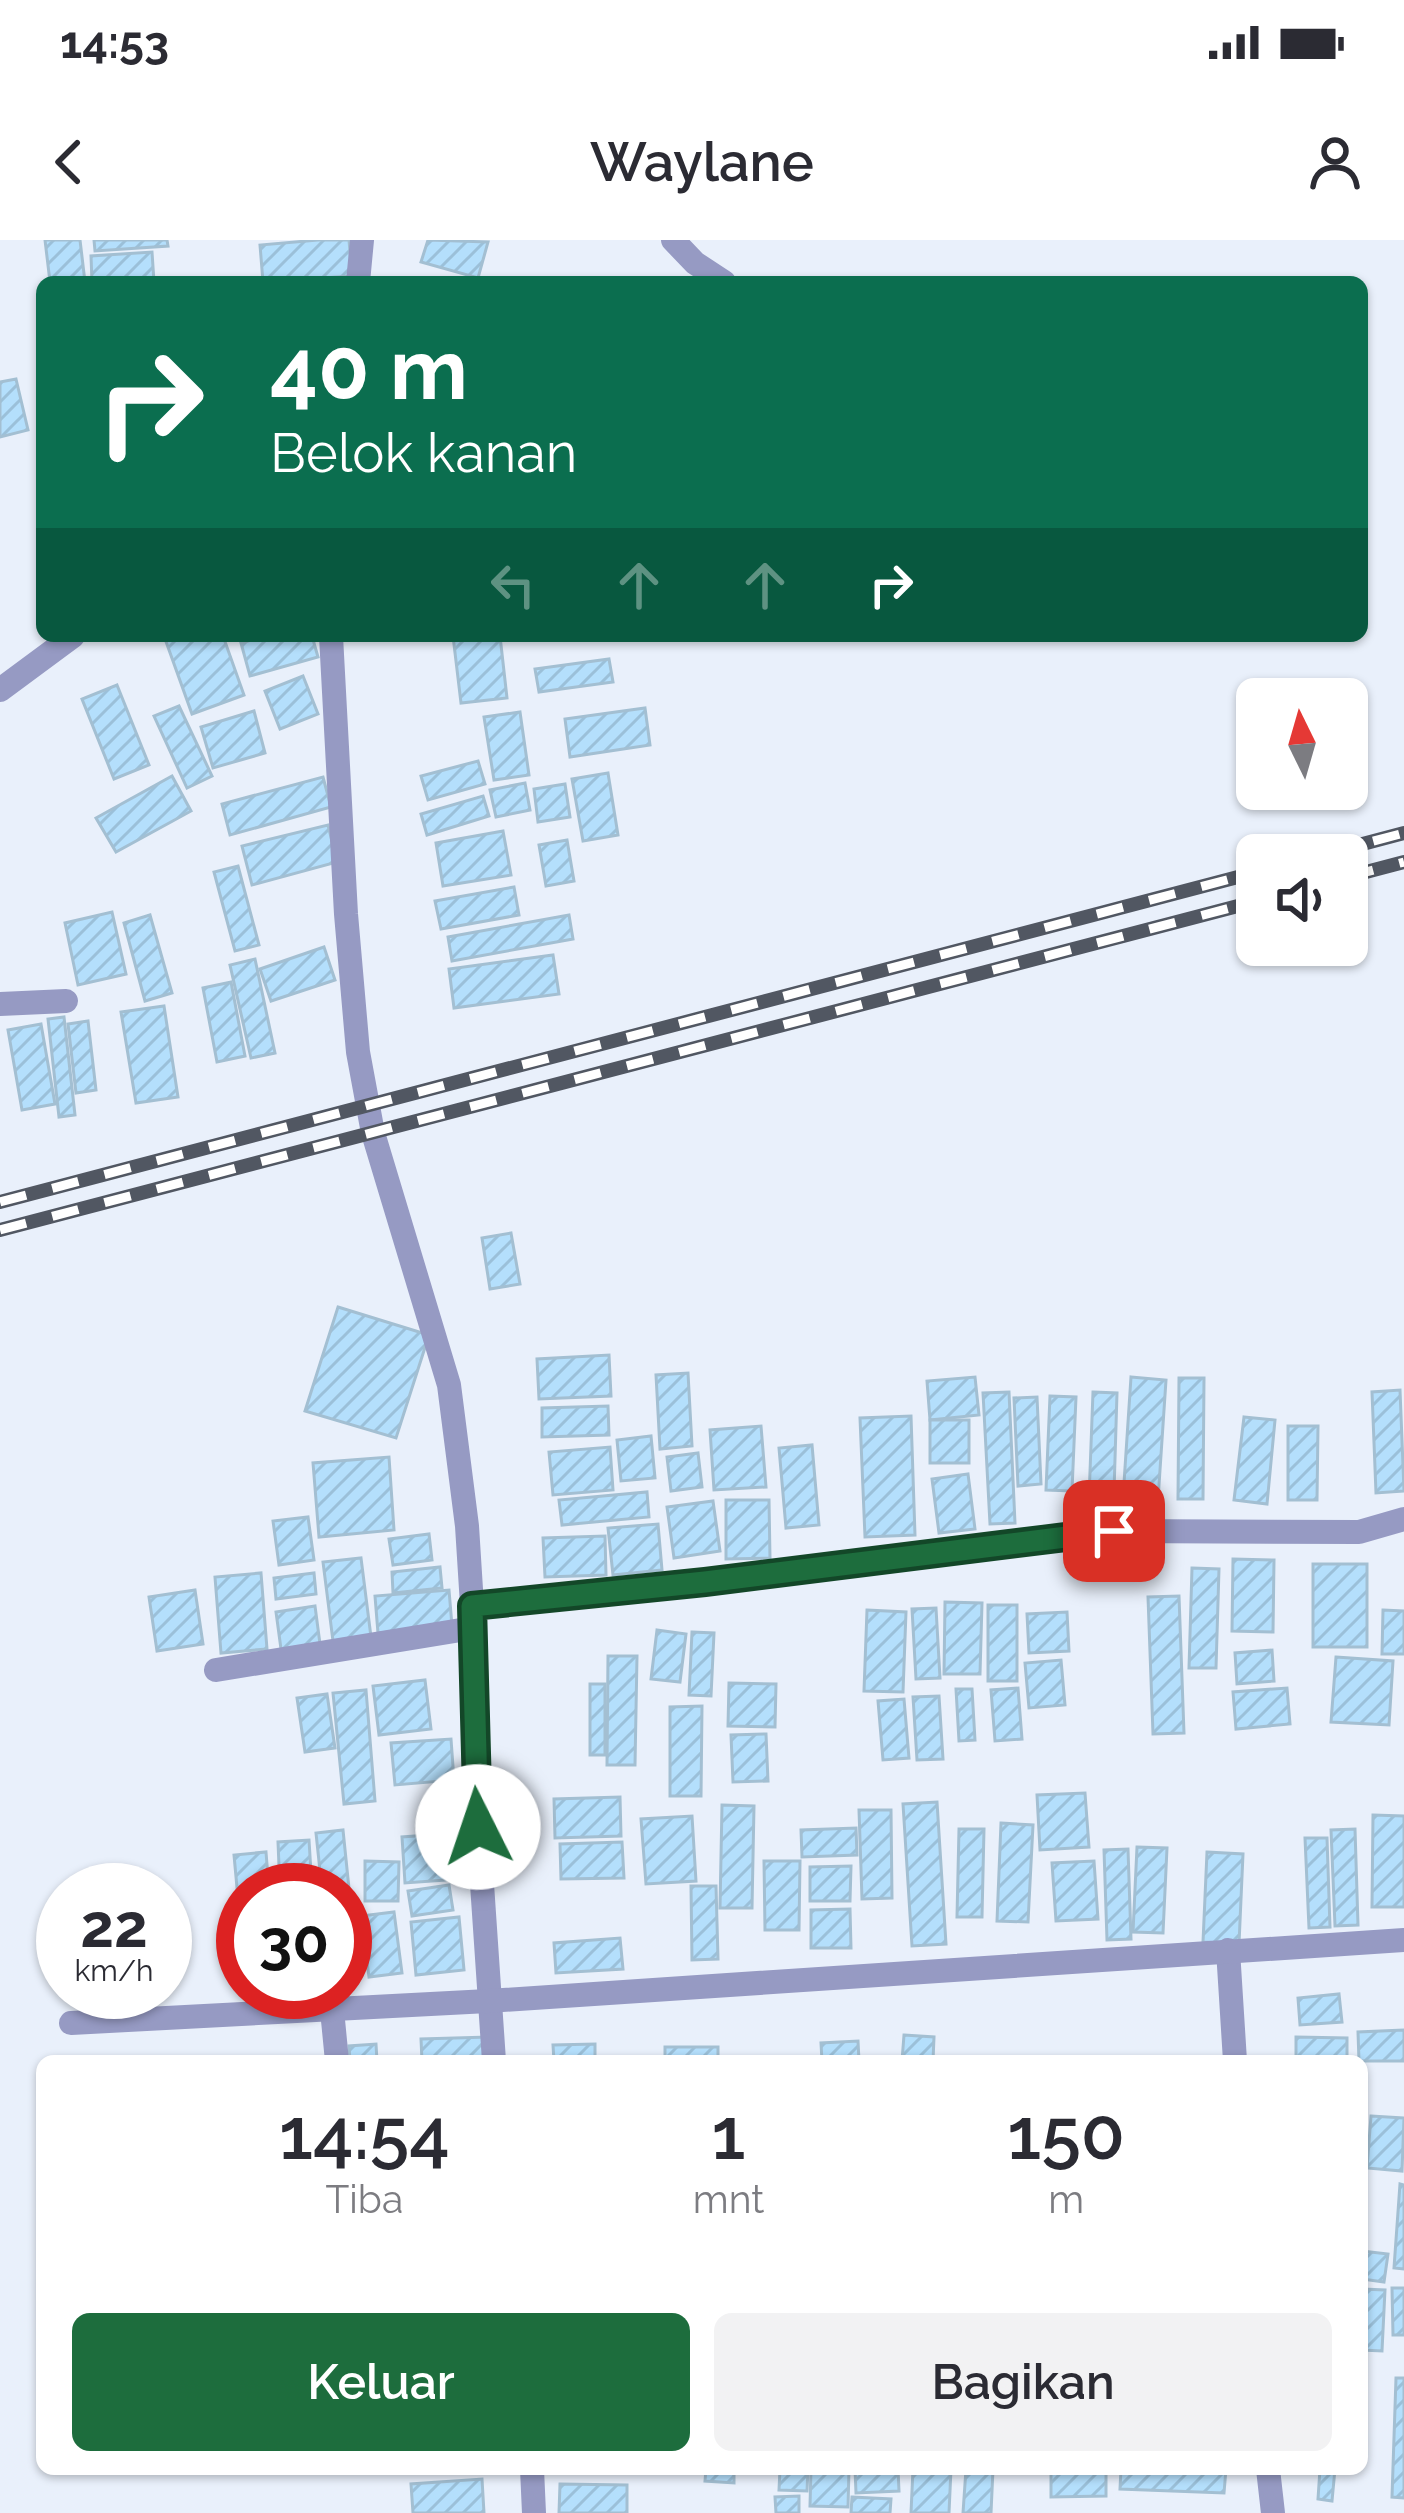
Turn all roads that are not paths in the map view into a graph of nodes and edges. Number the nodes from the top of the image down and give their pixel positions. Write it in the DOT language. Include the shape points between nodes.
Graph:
graph roads {
  1 [pos="362,240"];
  2 [pos="673,240"];
  3 [pos="359,276"];
  4 [pos="715,276"];
  5 [pos="66,642"];
  6 [pos="331,642"];
  7 [pos="0,690"];
  8 [pos="66,1001"];
  9 [pos="0,1004"];
  10 [pos="1404,1519"];
  11 [pos="472,1617"];
  12 [pos="216,1670"];
  13 [pos="1404,1940"];
  14 [pos="1228,1950"];
  15 [pos="488,2001"];
  16 [pos="372,2008"];
  17 [pos="216,2016"];
  18 [pos="333,2019"];
  19 [pos="71,2023"];
  20 [pos="336,2055"];
  21 [pos="493,2055"];
  22 [pos="1235,2055"];
  23 [pos="532,2475"];
  24 [pos="1269,2475"];
  25 [pos="1277,2512"];
  26 [pos="534,2513"];
  1 -- 3 [label="street"];
  2 -- 4 [label="street"];
  5 -- 7 [label="street"];
  6 -- 11 [label="street" via="358,1052 373,1133 449,1385"];
  8 -- 9 [label="street"];
  10 -- 11 [label="street" via="1359,1532 1114,1531"];
  11 -- 12 [label="street"];
  11 -- 15 [label="street"];
  13 -- 14 [label="street"];
  14 -- 15 [label="street"];
  14 -- 22 [label="street"];
  15 -- 16 [label="street"];
  15 -- 21 [label="street"];
  17 -- 19 [label="street"];
  18 -- 20 [label="street"];
  23 -- 26 [label="street"];
  24 -- 25 [label="street"];
}
